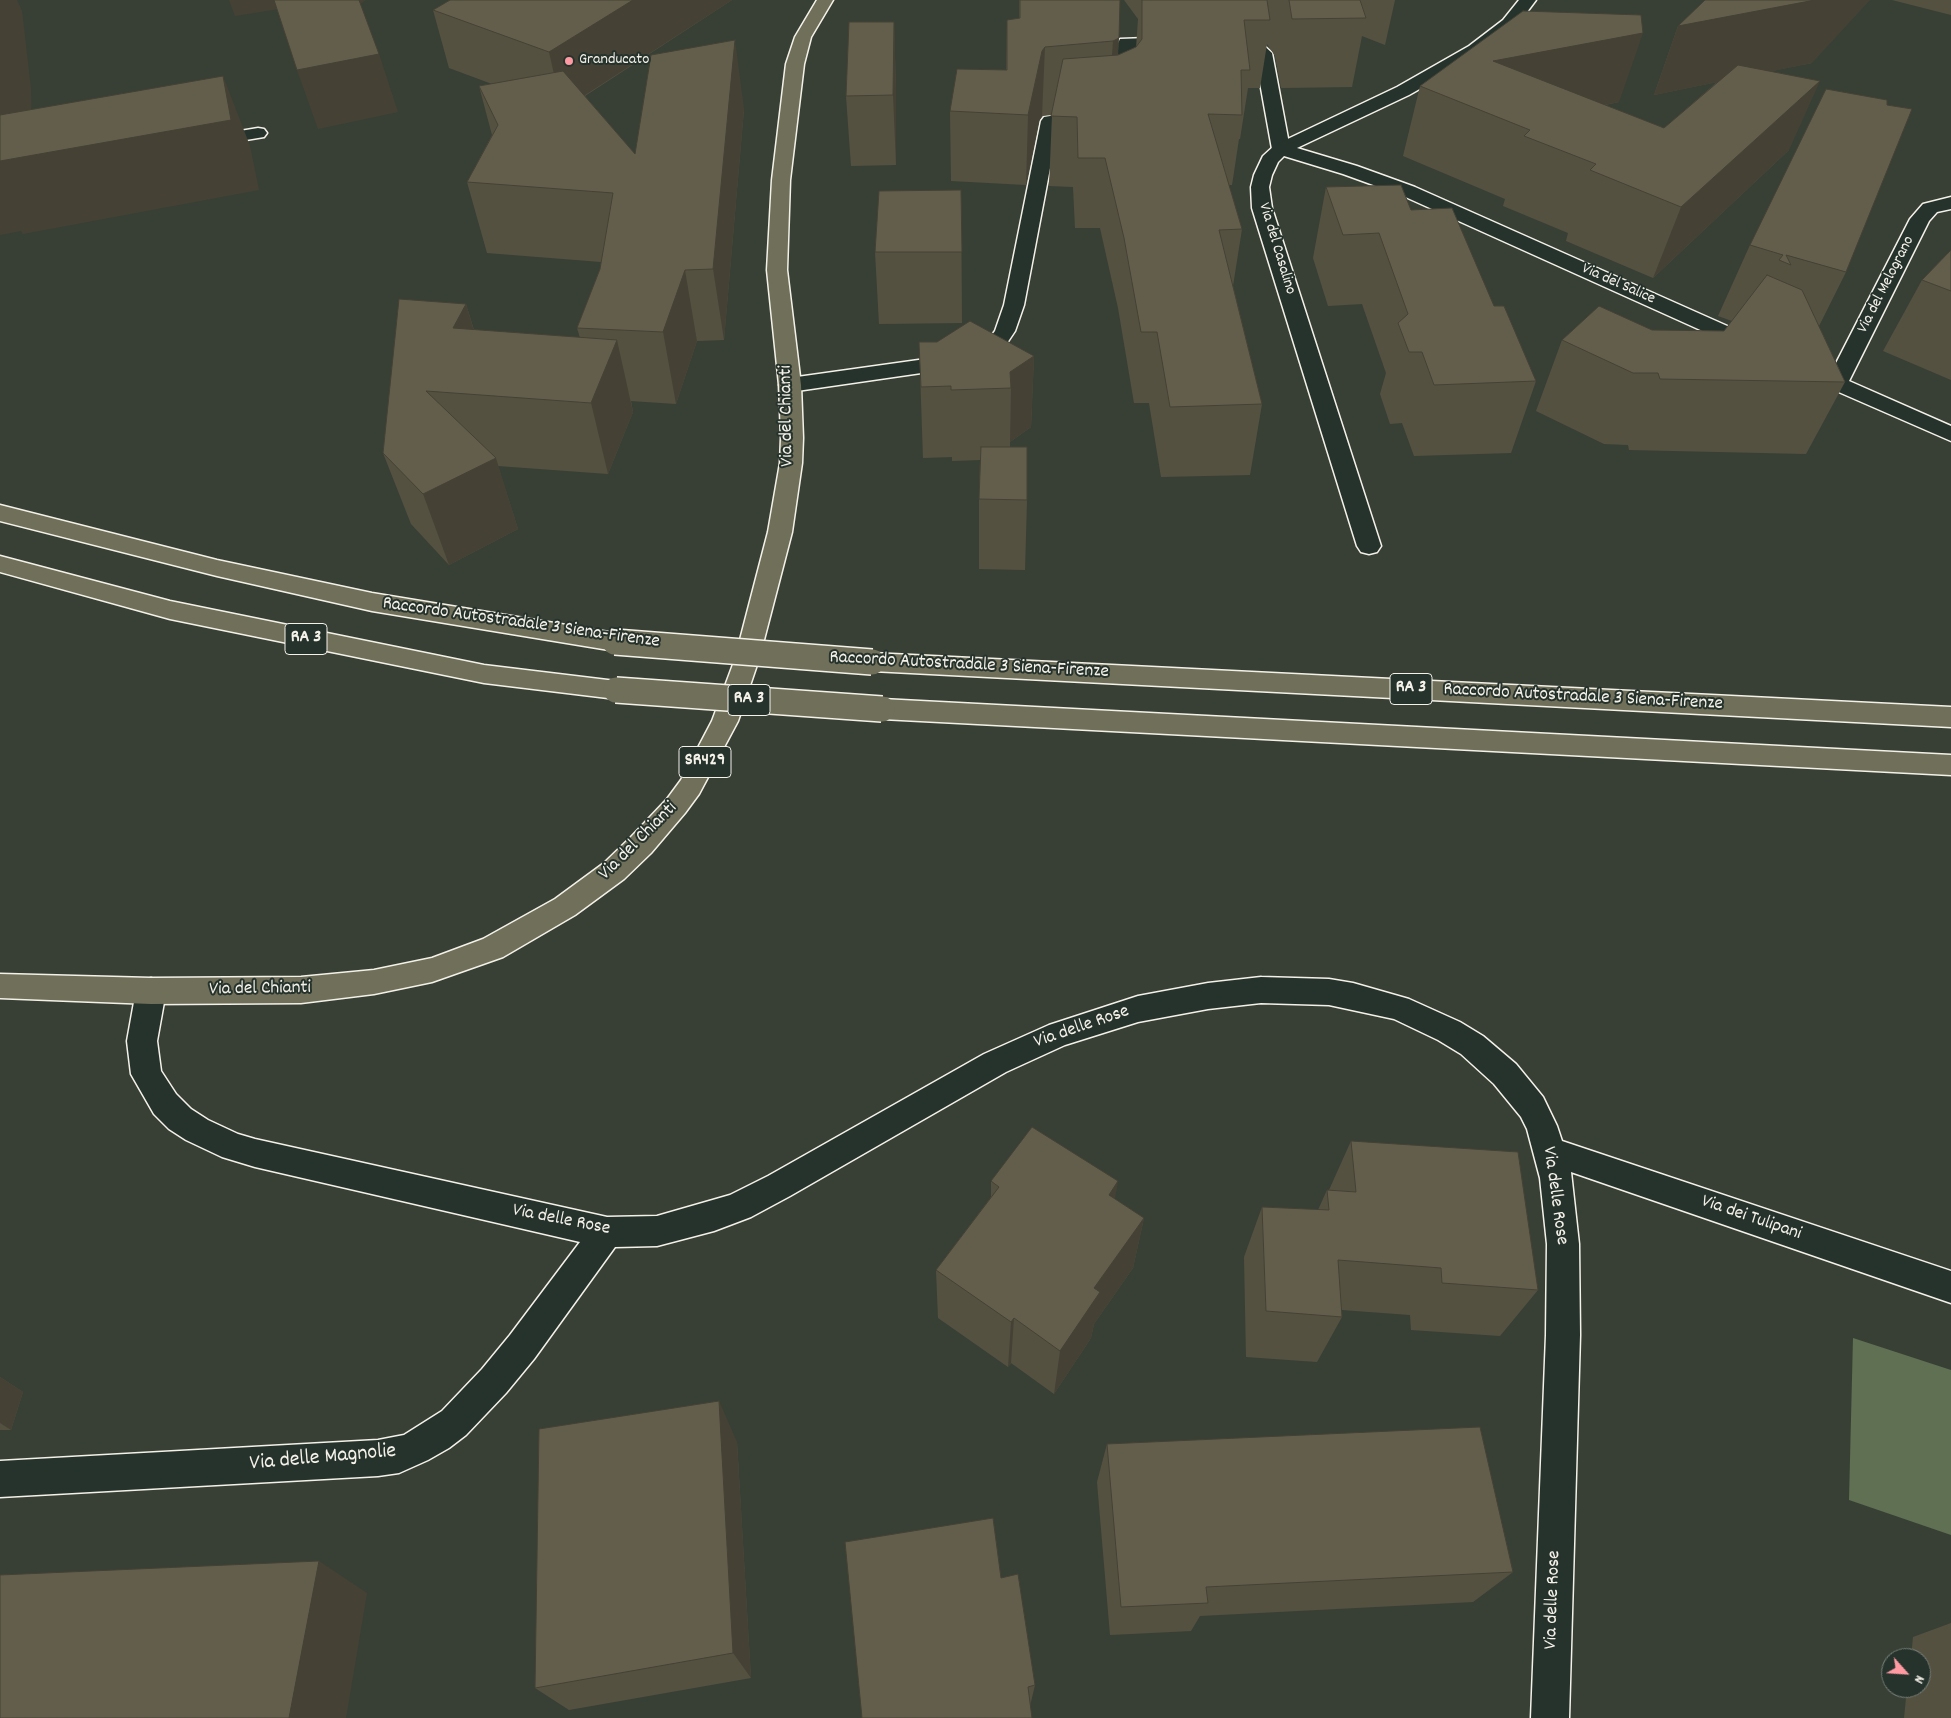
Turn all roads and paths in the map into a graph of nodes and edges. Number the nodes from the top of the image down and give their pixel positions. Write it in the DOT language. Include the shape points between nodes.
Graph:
graph roads {
  1 [pos="825,0"];
  2 [pos="1528,0"];
  3 [pos="1195,42"];
  4 [pos="1215,42"];
  5 [pos="1125,108"];
  6 [pos="1104,117"];
  7 [pos="258,133"];
  8 [pos="192,144"];
  9 [pos="1281,149"];
  10 [pos="1951,203"];
  11 [pos="1837,384"];
  12 [pos="790,385"];
  13 [pos="1951,434"];
  14 [pos="0,513"];
  15 [pos="1369,546"];
  16 [pos="0,564"];
  17 [pos="1951,717"];
  18 [pos="1951,765"];
  19 [pos="0,986"];
  20 [pos="152,991"];
  21 [pos="1550,1151"];
  22 [pos="607,1232"];
  23 [pos="1951,1287"];
  24 [pos="0,1479"];
  25 [pos="1550,1718"];
  1 -- 12 [label="main road, Via del Chianti / SR429" via="803,37 795,64 781,180 777,270"];
  2 -- 9 [label="street, Via del Casalino" via="1500,32 1454,63"];
  3 -- 5 [label="street" via="1126,43"];
  4 -- 9 [label="street" via="1245,42 1263,53"];
  6 -- 12 [label="street" via="1050,121 1014,305 1005,331 996,344 980,353 949,362"];
  7 -- 8 [label="street"];
  9 -- 11 [label="street, Via del Salice" via="1408,191"];
  9 -- 15 [label="street, Via del Casalino" via="1270,160 1263,175 1260,187 1262,208"];
  10 -- 11 [label="street, Via del Melograno" via="1930,208 1920,219"];
  11 -- 13 [label="street, Via del Salice"];
  12 -- 20 [label="main road, Via del Chianti / SR429" via="792,438 788,490 747,659 725,721 690,787 634,852 591,890 541,923 493,948 432,970 374,982 301,990"];
  14 -- 17 [label="main road, Raccordo Autostradale 3 Siena-Firenze / RA 3, bridge" via="217,568 372,602 615,642 872,662"];
  16 -- 18 [label="main road, RA 3, bridge" via="170,610 366,652 484,674 616,690 882,710"];
  19 -- 20 [label="main road, Via del Chianti / SR429"];
  20 -- 22 [label="street, Via delle Rose" via="142,1041 146,1074 165,1104 197,1130 233,1147 255,1153"];
  21 -- 22 [label="street, Via delle Rose" via="1542,1126 1519,1090 1477,1049 1449,1030 1399,1008 1353,996 1261,990 1138,1009 1060,1034 994,1063 740,1206 657,1231"];
  21 -- 23 [label="street, Via dei Tulipani"];
  21 -- 25 [label="street, Via delle Rose" via="1561,1212 1563,1335"];
  22 -- 24 [label="street, Via delle Magnolie" via="494,1381 454,1423 437,1436 399,1455"];
}
